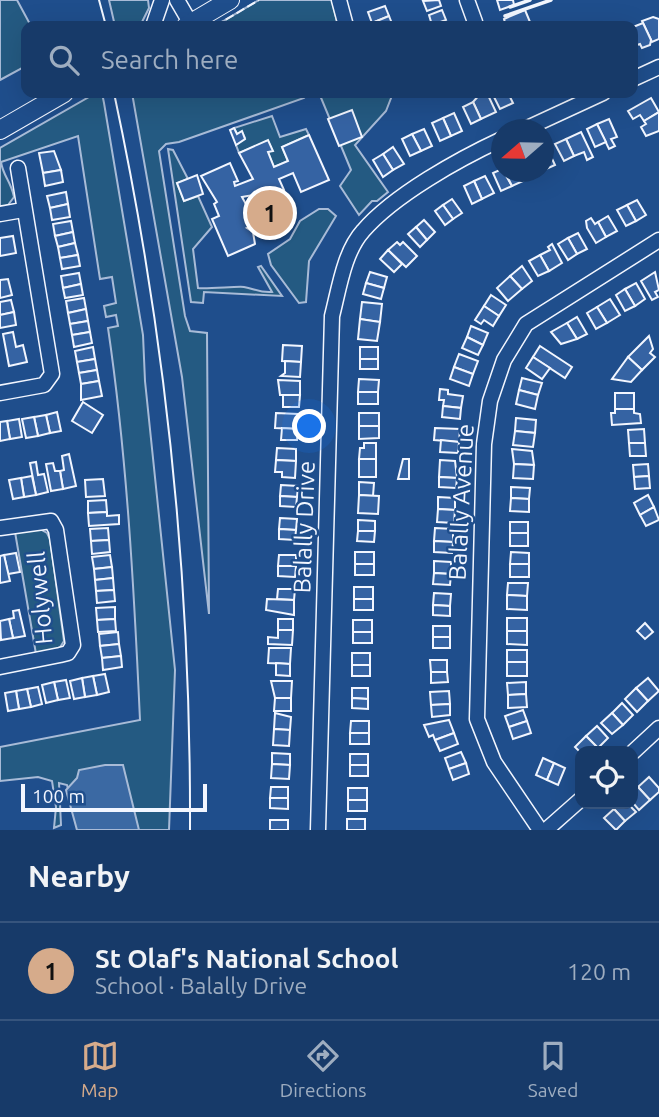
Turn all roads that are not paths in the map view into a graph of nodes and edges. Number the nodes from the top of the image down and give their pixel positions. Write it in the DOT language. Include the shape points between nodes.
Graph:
graph roads {
  1 [pos="162,0"];
  2 [pos="177,0"];
  3 [pos="230,0"];
  4 [pos="339,0"];
  5 [pos="467,0"];
  6 [pos="155,21"];
  7 [pos="187,21"];
  8 [pos="196,21"];
  9 [pos="345,21"];
  10 [pos="475,21"];
  11 [pos="659,67"];
  12 [pos="638,77"];
  13 [pos="55,98"];
  14 [pos="592,98"];
  15 [pos="547,119"];
  16 [pos="0,130"];
  17 [pos="491,144"];
  18 [pos="18,168"];
  19 [pos="23,210"];
  20 [pos="0,214"];
  21 [pos="659,240"];
  22 [pos="0,393"];
  23 [pos="0,528"];
  24 [pos="0,667"];
  25 [pos="659,728"];
  26 [pos="638,747"];
  27 [pos="575,805"];
  28 [pos="318,830"];
  29 [pos="540,830"];
  30 [pos="547,830"];
  1 -- 6 [label="street"];
  2 -- 7 [label="street"];
  3 -- 8 [label="main road"];
  4 -- 9 [label="street"];
  5 -- 10 [label="street"];
  11 -- 12 [label="street"];
  13 -- 16 [label="main road"];
  14 -- 15 [label="street"];
  17 -- 28 [label="street, Balally Drive" via="417,187 363,231 341,279 332,316"];
  18 -- 19 [label="street"];
  19 -- 20 [label="street"];
  19 -- 22 [label="street" via="52,374 44,385"];
  21 -- 29 [label="street, Balally Avenue" via="526,324 504,360 490,401 484,444 477,719 495,761"];
  23 -- 24 [label="street, Holywell" via="51,521 73,645 68,653"];
  25 -- 26 [label="street"];
  27 -- 30 [label="street"];
}
